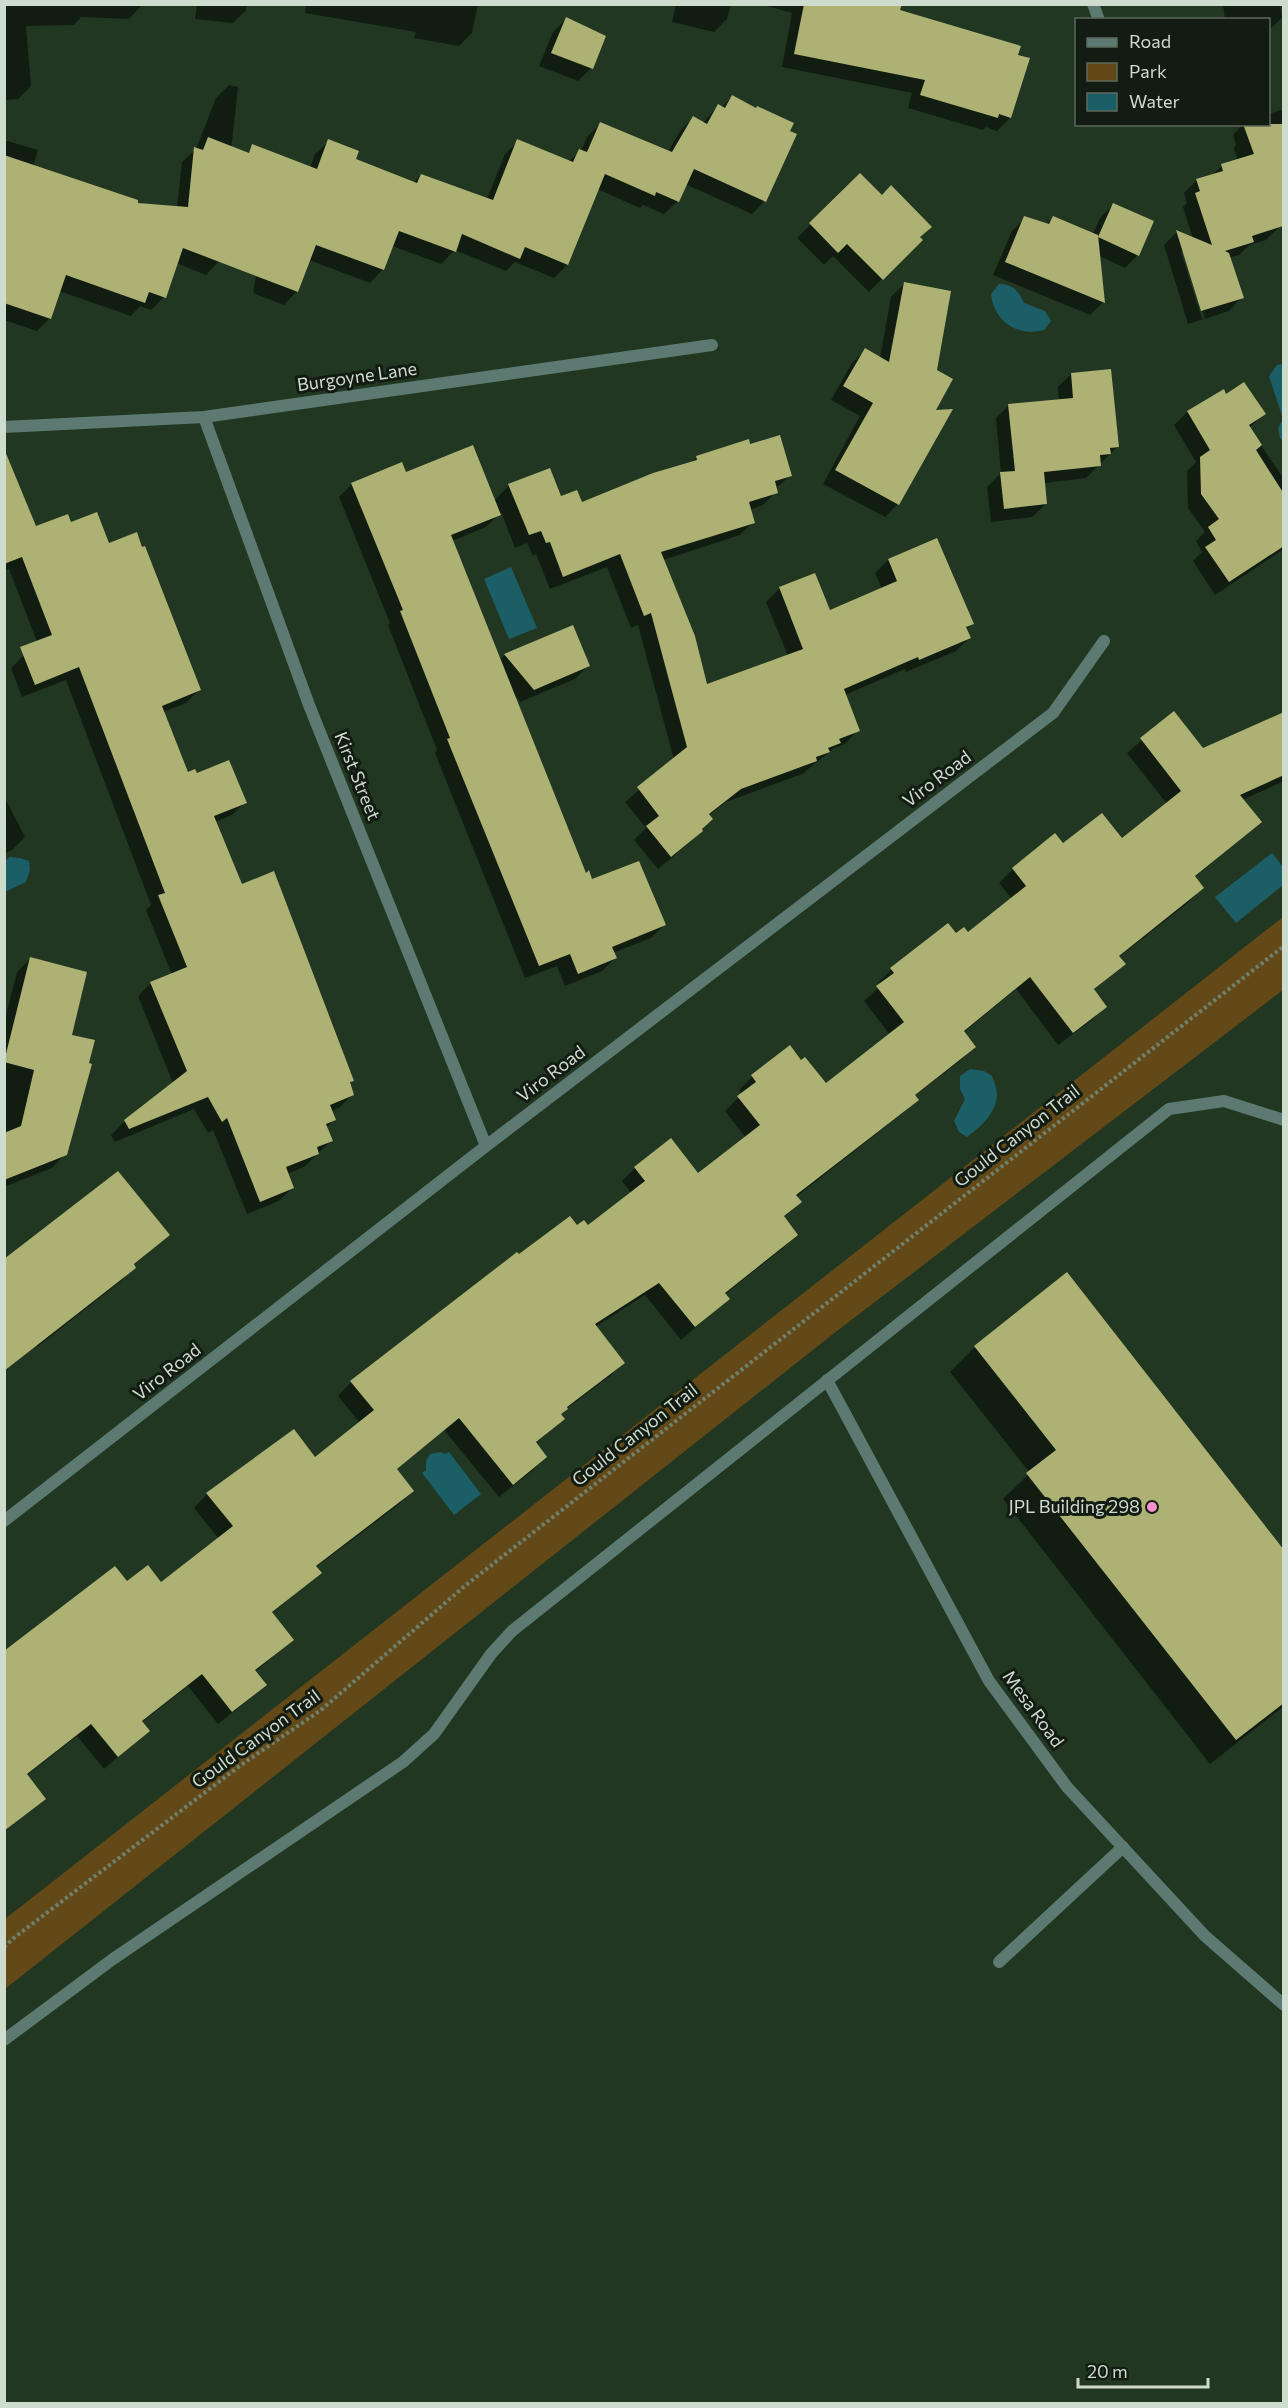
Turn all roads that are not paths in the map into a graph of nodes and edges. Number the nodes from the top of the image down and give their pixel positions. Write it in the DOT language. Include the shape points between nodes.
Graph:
graph roads {
  1 [pos="1093,4"];
  2 [pos="1099,18"];
  3 [pos="712,345"];
  4 [pos="204,417"];
  5 [pos="4,427"];
  6 [pos="1104,642"];
  7 [pos="1284,1120"];
  8 [pos="486,1146"];
  9 [pos="827,1380"];
  10 [pos="4,1521"];
  11 [pos="1123,1847"];
  12 [pos="999,1962"];
  13 [pos="1284,2006"];
  14 [pos="4,2040"];
  1 -- 2 [label="street"];
  3 -- 4 [label="street, Burgoyne Lane"];
  4 -- 5 [label="street, Burgoyne Lane"];
  4 -- 8 [label="street, Kirst Street" via="309,705"];
  6 -- 8 [label="street, Viro Road" via="1053,713"];
  7 -- 9 [label="street" via="1224,1101 1169,1109"];
  8 -- 10 [label="street, Viro Road"];
  9 -- 11 [label="street, Mesa Road" via="989,1681 1067,1786"];
  9 -- 14 [label="street" via="512,1631 434,1734 403,1762 113,1959"];
  11 -- 12 [label="street"];
  11 -- 13 [label="street, Mesa Road" via="1205,1936"];
}
